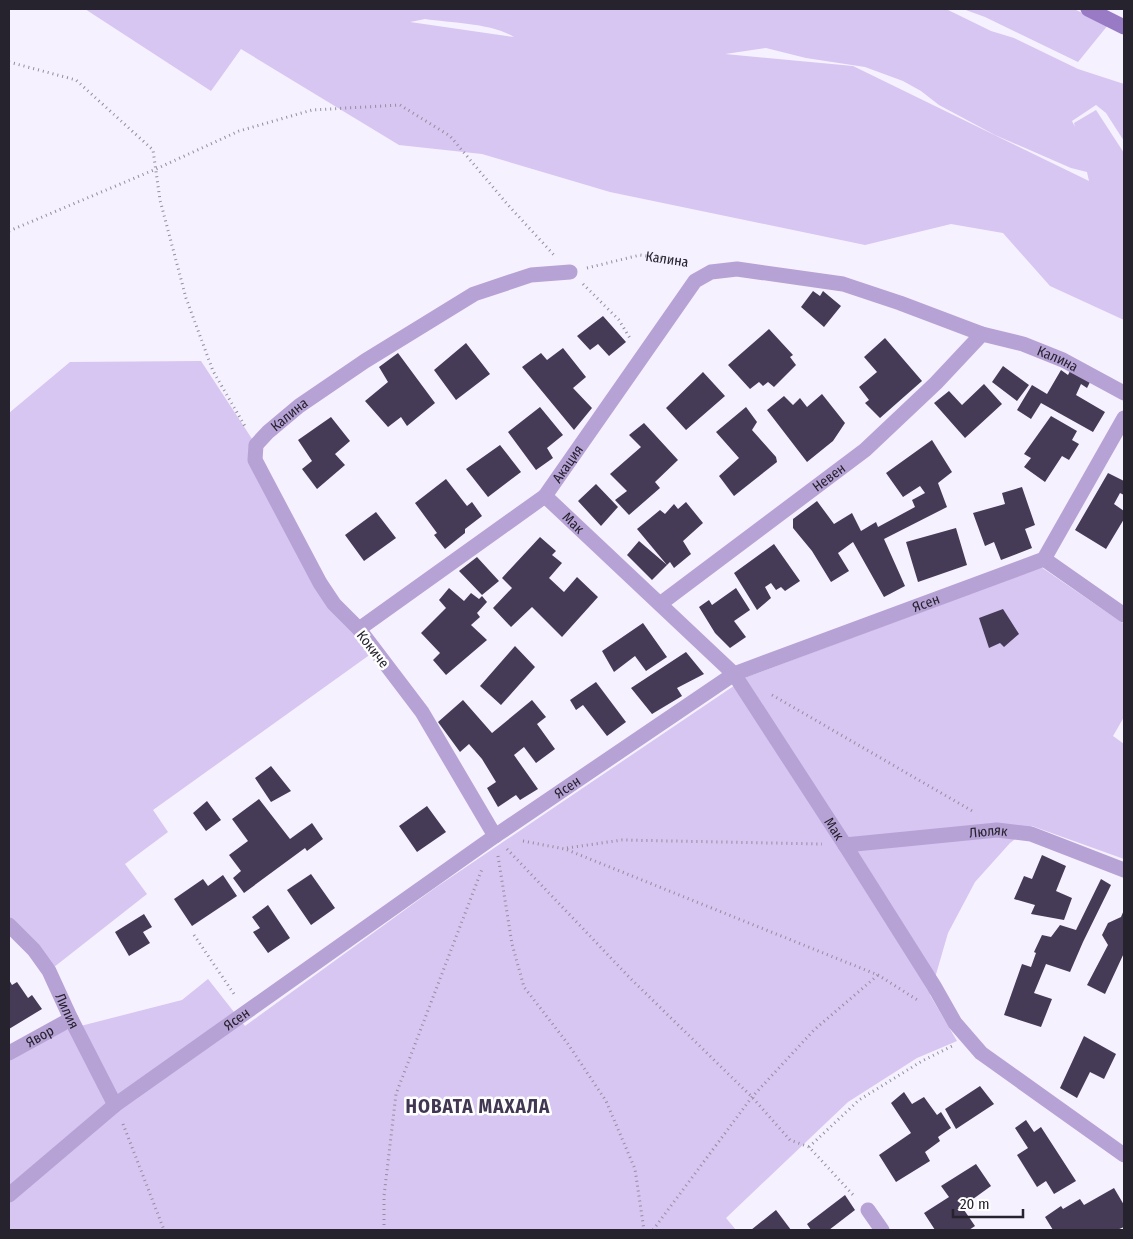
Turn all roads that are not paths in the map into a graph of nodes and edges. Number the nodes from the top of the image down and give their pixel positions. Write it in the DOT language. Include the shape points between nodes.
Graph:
graph roads {
  1 [pos="1088,9"];
  2 [pos="1124,26"];
  3 [pos="737,269"];
  4 [pos="570,272"];
  5 [pos="982,334"];
  6 [pos="1124,392"];
  7 [pos="1124,418"];
  8 [pos="255,453"];
  9 [pos="545,496"];
  10 [pos="1044,559"];
  11 [pos="660,604"];
  12 [pos="1124,615"];
  13 [pos="358,629"];
  14 [pos="734,674"];
  15 [pos="495,836"];
  16 [pos="845,845"];
  17 [pos="1124,870"];
  18 [pos="9,925"];
  19 [pos="71,1020"];
  20 [pos="9,1053"];
  21 [pos="115,1104"];
  22 [pos="1124,1155"];
  23 [pos="9,1195"];
  24 [pos="868,1210"];
  25 [pos="882,1230"];
  1 -- 2 [label="street"];
  3 -- 5 [label="street, Калина" via="843,284"];
  3 -- 9 [label="street, Акация" via="711,272 695,281"];
  4 -- 8 [label="street, Калина" via="531,275 474,294 364,361 299,406 268,432"];
  5 -- 6 [label="street, Калина" via="1023,344 1063,360"];
  5 -- 11 [label="street, Невен" via="865,450"];
  7 -- 10 [label="street"];
  8 -- 13 [label="street, Кокиче" via="329,597"];
  9 -- 11 [label="street, Мак"];
  9 -- 13 [label="street, Акация"];
  10 -- 12 [label="street"];
  10 -- 14 [label="street, Ясен"];
  11 -- 14 [label="street, Мак"];
  13 -- 15 [label="street, Кокиче" via="422,712"];
  14 -- 15 [label="street, Ясен"];
  14 -- 16 [label="street, Мак"];
  15 -- 21 [label="street, Ясен"];
  16 -- 17 [label="street, Люляк" via="997,830 1031,834"];
  16 -- 22 [label="street, Мак" via="955,1023 981,1053"];
  18 -- 19 [label="street, Лилия" via="34,950 49,972"];
  19 -- 20 [label="street, Явор"];
  19 -- 21 [label="street, Лилия"];
  21 -- 23 [label="street, Ясен"];
  24 -- 25 [label="street"];
}
